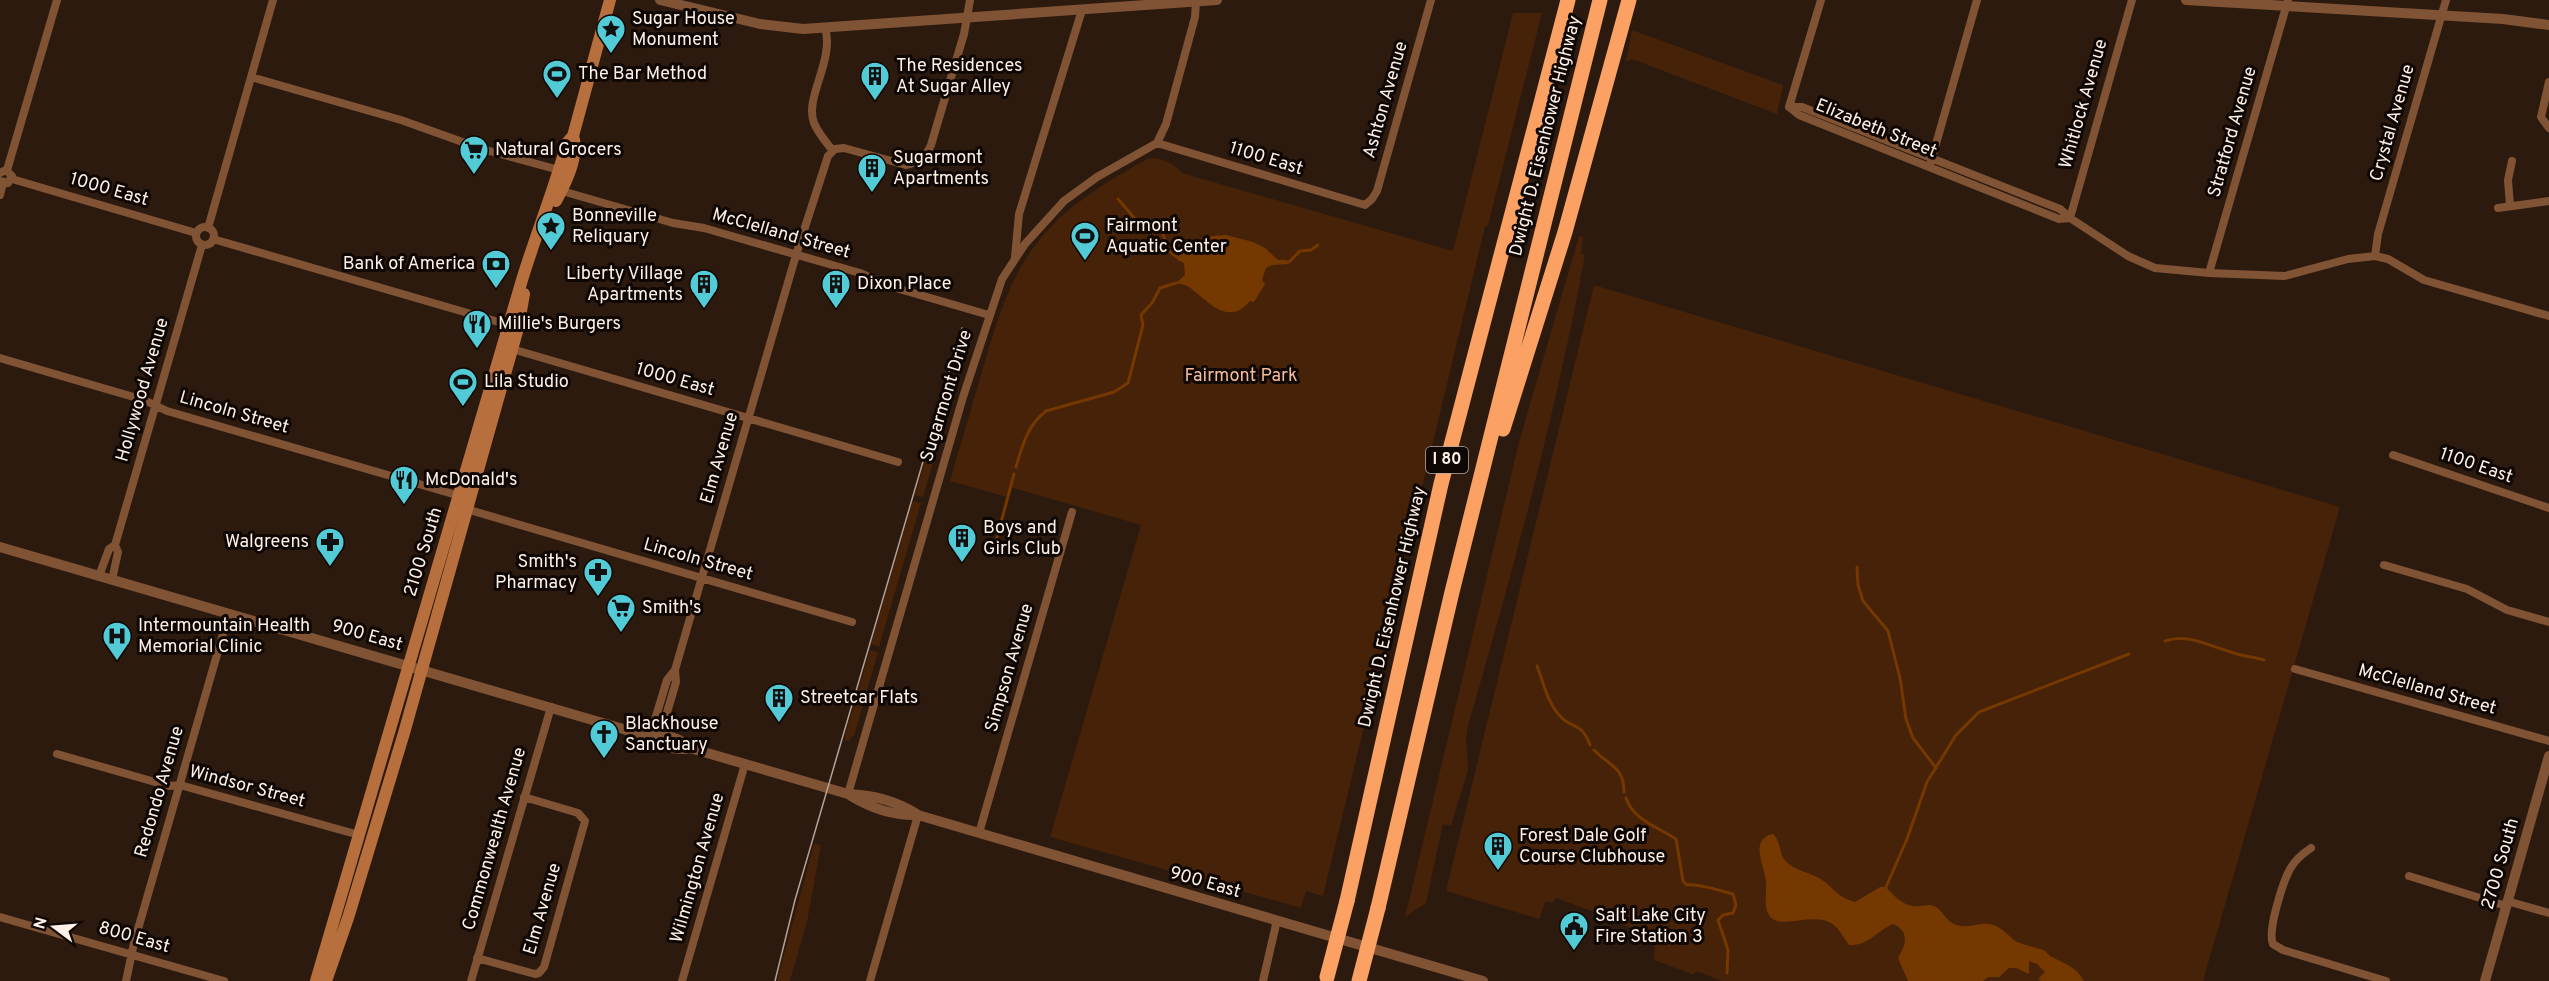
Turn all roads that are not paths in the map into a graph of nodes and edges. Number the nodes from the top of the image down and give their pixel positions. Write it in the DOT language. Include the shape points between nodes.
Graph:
graph roads {
  1 [pos="57,0"];
  2 [pos="273,0"];
  3 [pos="610,0"];
  4 [pos="660,0"];
  5 [pos="970,0"];
  6 [pos="1217,0"];
  7 [pos="1431,0"];
  8 [pos="1568,0"];
  9 [pos="1600,0"];
  10 [pos="1629,0"];
  11 [pos="1821,0"];
  12 [pos="1977,0"];
  13 [pos="2132,0"];
  14 [pos="2186,0"];
  15 [pos="2446,0"];
  16 [pos="1196,1"];
  17 [pos="2287,3"];
  18 [pos="1082,10"];
  19 [pos="2441,16"];
  20 [pos="966,17"];
  21 [pos="2549,25"];
  22 [pos="825,27"];
  23 [pos="251,77"];
  24 [pos="2549,82"];
  25 [pos="2549,128"];
  26 [pos="573,136"];
  27 [pos="1157,143"];
  28 [pos="832,151"];
  29 [pos="2512,161"];
  30 [pos="1930,164"];
  31 [pos="561,165"];
  32 [pos="3,172"];
  33 [pos="12,179"];
  34 [pos="2,182"];
  35 [pos="562,190"];
  36 [pos="0,195"];
  37 [pos="2549,201"];
  38 [pos="1365,205"];
  39 [pos="2510,206"];
  40 [pos="2498,208"];
  41 [pos="2070,218"];
  42 [pos="208,228"];
  43 [pos="196,233"];
  44 [pos="213,239"];
  45 [pos="202,245"];
  46 [pos="796,255"];
  47 [pos="2375,256"];
  48 [pos="1015,257"];
  49 [pos="2209,273"];
  50 [pos="989,315"];
  51 [pos="2549,316"];
  52 [pos="509,325"];
  53 [pos="512,349"];
  54 [pos="0,358"];
  55 [pos="502,381"];
  56 [pos="156,406"];
  57 [pos="748,418"];
  58 [pos="2393,454"];
  59 [pos="898,462"];
  60 [pos="465,481"];
  61 [pos="460,496"];
  62 [pos="2549,508"];
  63 [pos="466,509"];
  64 [pos="1072,512"];
  65 [pos="115,545"];
  66 [pos="0,547"];
  67 [pos="2384,565"];
  68 [pos="99,576"];
  69 [pos="702,578"];
  70 [pos="112,580"];
  71 [pos="1452,592"];
  72 [pos="229,613"];
  73 [pos="852,622"];
  74 [pos="2549,622"];
  75 [pos="408,665"];
  76 [pos="422,669"];
  77 [pos="2295,669"];
  78 [pos="551,707"];
  79 [pos="652,737"];
  80 [pos="2549,741"];
  81 [pos="57,754"];
  82 [pos="383,755"];
  83 [pos="2549,756"];
  84 [pos="745,764"];
  85 [pos="180,785"];
  86 [pos="848,794"];
  87 [pos="524,797"];
  88 [pos="918,815"];
  89 [pos="979,833"];
  90 [pos="359,835"];
  91 [pos="372,839"];
  92 [pos="2311,848"];
  93 [pos="2409,876"];
  94 [pos="2507,904"];
  95 [pos="2549,913"];
  96 [pos="0,916"];
  97 [pos="348,918"];
  98 [pos="1277,920"];
  99 [pos="132,954"];
  100 [pos="477,958"];
  101 [pos="1327,979"];
  102 [pos="126,981"];
  103 [pos="224,981"];
  104 [pos="316,981"];
  105 [pos="326,981"];
  106 [pos="471,981"];
  107 [pos="682,981"];
  108 [pos="870,981"];
  109 [pos="1263,981"];
  110 [pos="1359,981"];
  111 [pos="1483,981"];
  112 [pos="2386,981"];
  113 [pos="2485,981"];
  1 -- 32 [label="street"];
  2 -- 23 [label="street"];
  3 -- 26 [label="main road, 2100 South"];
  4 -- 22 [label="street" via="767,25"];
  5 -- 20 [label="street"];
  6 -- 16 [label="street"];
  7 -- 38 [label="street, Ashton Avenue" via="1377,191"];
  8 -- 101 [label="highway, Dwight D. Eisenhower Highway / I 80, bridge" via="1441,484"];
  9 -- 71 [label="highway, Dwight D. Eisenhower Highway / I 80"];
  10 -- 71 [label="highway" via="1565,232"];
  11 -- 30 [label="street, Elizabeth Street" via="1789,107 1799,116"];
  12 -- 30 [label="street"];
  13 -- 41 [label="street, Whitlock Avenue"];
  14 -- 17 [label="street"];
  15 -- 19 [label="street, Crystal Avenue"];
  16 -- 18 [label="street"];
  16 -- 27 [label="street" via="1166,124"];
  17 -- 19 [label="street"];
  17 -- 49 [label="street, Stratford Avenue"];
  18 -- 20 [label="street"];
  18 -- 48 [label="street, Sugarmont Drive" via="1019,214"];
  19 -- 21 [label="street"];
  19 -- 47 [label="street, Crystal Avenue"];
  20 -- 22 [label="street"];
  20 -- 28 [label="street" via="941,115 926,156 906,165 844,148"];
  22 -- 28 [label="street" via="827,53 812,112 815,125"];
  23 -- 31 [label="street" via="400,120 482,149"];
  23 -- 42 [label="street"];
  24 -- 25 [label="street" via="2541,117"];
  26 -- 31 [label="main road, 2100 South"];
  26 -- 35 [label="main road, 2100 South" via="576,146"];
  27 -- 38 [label="street, 1100 East"];
  27 -- 48 [label="street" via="1075,192 1045,220"];
  28 -- 46 [label="street"];
  29 -- 39 [label="street" via="2508,180"];
  30 -- 41 [label="street, Elizabeth Street" via="2059,219"];
  31 -- 35 [label="main road"];
  31 -- 52 [label="main road, 2100 South"];
  32 -- 33 [label="street" via="12,174"];
  33 -- 34 [label="street"];
  33 -- 43 [label="street, 1000 East"];
  34 -- 36 [label="street"];
  35 -- 46 [label="street, McClelland Street"];
  35 -- 53 [label="main road, 2100 South" via="540,234"];
  37 -- 39 [label="street"];
  39 -- 40 [label="street"];
  41 -- 49 [label="street, Elizabeth Street" via="2142,264"];
  42 -- 43 [label="street"];
  42 -- 44 [label="street"];
  43 -- 45 [label="street"];
  44 -- 45 [label="street"];
  44 -- 52 [label="street"];
  45 -- 56 [label="street, Hollywood Avenue"];
  46 -- 50 [label="street, McClelland Street"];
  46 -- 57 [label="street, Elm Avenue"];
  47 -- 49 [label="street, Elizabeth Street" via="2285,276"];
  47 -- 51 [label="street, Elizabeth Street" via="2388,259 2424,280"];
  48 -- 50 [label="street, Sugarmont Drive"];
  50 -- 86 [label="street, Sugarmont Drive"];
  52 -- 55 [label="main road" via="513,330"];
  52 -- 60 [label="main road, 2100 South"];
  53 -- 55 [label="main road, 2100 South"];
  53 -- 57 [label="street, 1000 East"];
  54 -- 56 [label="street, Lincoln Street"];
  55 -- 63 [label="main road, 2100 South"];
  56 -- 61 [label="street, Lincoln Street"];
  56 -- 65 [label="street, Hollywood Avenue"];
  57 -- 59 [label="street, 1000 East"];
  57 -- 69 [label="street, Elm Avenue"];
  58 -- 62 [label="street, 1100 East"];
  60 -- 61 [label="main road, 2100 South"];
  60 -- 63 [label="main road"];
  61 -- 75 [label="main road, 2100 South"];
  63 -- 69 [label="street, Lincoln Street"];
  63 -- 76 [label="main road, 2100 South"];
  64 -- 89 [label="street, Simpson Avenue"];
  65 -- 68 [label="street, Hollywood Avenue" via="109,549"];
  65 -- 70 [label="street, Hollywood Avenue" via="118,552"];
  66 -- 68 [label="street, 900 East"];
  67 -- 74 [label="street" via="2472,591 2507,610"];
  68 -- 70 [label="street, 900 East"];
  69 -- 73 [label="street, Lincoln Street"];
  69 -- 79 [label="street, Elm Avenue"];
  70 -- 72 [label="street, 900 East"];
  71 -- 110 [label="highway, Dwight D. Eisenhower Highway / I 80, bridge"];
  72 -- 75 [label="street, 900 East"];
  72 -- 85 [label="street, Redondo Avenue"];
  75 -- 76 [label="street, 900 East"];
  75 -- 82 [label="main road, 2100 South"];
  76 -- 78 [label="street, 900 East"];
  76 -- 91 [label="main road, 2100 South"];
  77 -- 80 [label="street, McClelland Street"];
  78 -- 79 [label="street, 900 East"];
  78 -- 87 [label="street, Commonwealth Avenue"];
  79 -- 84 [label="street, 900 East" via="665,735 690,748"];
  81 -- 85 [label="street, Windsor Street" via="169,786"];
  82 -- 90 [label="main road, 2100 South"];
  82 -- 91 [label="main road" via="385,769 369,828"];
  83 -- 94 [label="street, 2700 South"];
  84 -- 86 [label="street, 900 East"];
  84 -- 107 [label="street, Wilmington Avenue"];
  85 -- 90 [label="street, Windsor Street"];
  85 -- 99 [label="street, Redondo Avenue"];
  86 -- 88 [label="street, 900 East" via="903,816"];
  87 -- 100 [label="street, Commonwealth Avenue"];
  87 -- 100 [label="street, Elm Avenue" via="578,813 585,821 544,967 539,973"];
  88 -- 89 [label="street, 900 East"];
  88 -- 108 [label="street"];
  89 -- 98 [label="street, 900 East"];
  90 -- 97 [label="main road" via="363,848 345,908"];
  90 -- 104 [label="main road, 2100 South"];
  91 -- 97 [label="main road, 2100 South"];
  92 -- 112 [label="street" via="2295,862 2287,876 2272,927 2272,941 2283,950"];
  93 -- 94 [label="street"];
  94 -- 95 [label="street"];
  94 -- 113 [label="street, 2700 South"];
  96 -- 99 [label="street, 800 East"];
  97 -- 105 [label="main road, 2100 South"];
  98 -- 109 [label="street"];
  98 -- 111 [label="street, 900 East"];
  99 -- 102 [label="street, Redondo Avenue"];
  99 -- 103 [label="street, 800 East"];
  100 -- 106 [label="street, Commonwealth Avenue"];
}
